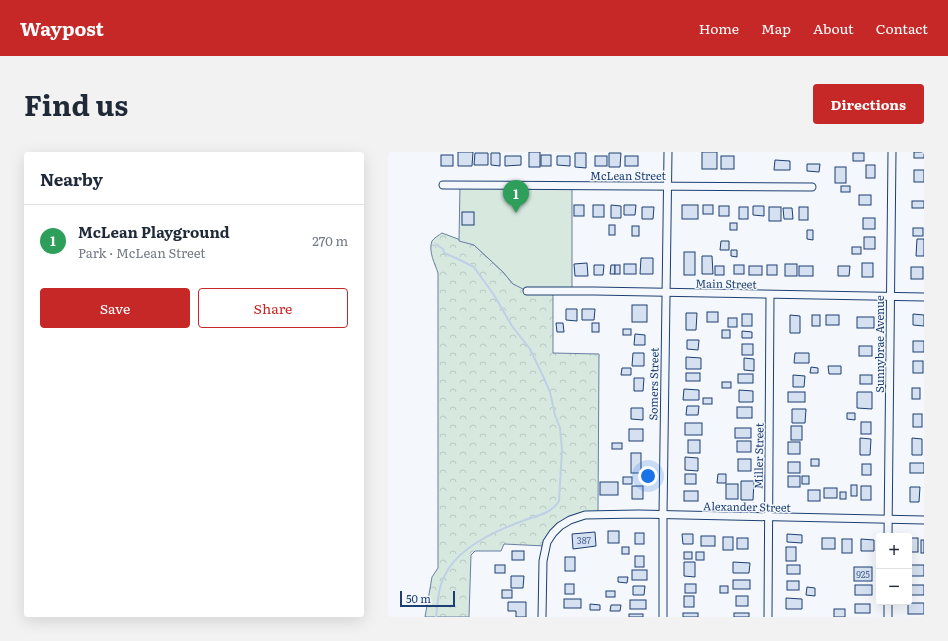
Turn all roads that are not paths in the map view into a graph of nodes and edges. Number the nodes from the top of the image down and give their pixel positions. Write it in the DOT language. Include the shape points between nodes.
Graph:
graph roads {
  1 [pos="668,152"];
  2 [pos="892,152"];
  3 [pos="443,184"];
  4 [pos="667,186"];
  5 [pos="812,187"];
  6 [pos="527,291"];
  7 [pos="666,292"];
  8 [pos="770,295"];
  9 [pos="890,296"];
  10 [pos="924,296"];
  11 [pos="662,515"];
  12 [pos="768,517"];
  13 [pos="888,519"];
  14 [pos="924,520"];
  15 [pos="888,533"];
  16 [pos="888,605"];
  17 [pos="542,617"];
  18 [pos="663,617"];
  19 [pos="768,617"];
  20 [pos="888,617"];
  1 -- 4 [label="street, Somers Street"];
  2 -- 9 [label="street, Sunnybrae Avenue"];
  3 -- 4 [label="street, McLean Street"];
  4 -- 5 [label="street, McLean Street"];
  4 -- 7 [label="street, Somers Street"];
  6 -- 7 [label="street, Main Street"];
  7 -- 8 [label="street, Main Street"];
  7 -- 11 [label="street, Somers Street"];
  8 -- 9 [label="street, Main Street"];
  8 -- 12 [label="street, Miller Street"];
  9 -- 10 [label="street, Main Street"];
  9 -- 13 [label="street, Sunnybrae Avenue"];
  11 -- 12 [label="street, Alexander Street"];
  11 -- 17 [label="street, Alexander Street" via="594,514 570,520 552,533 544,551"];
  11 -- 18 [label="street, Somers Street"];
  12 -- 13 [label="street, Alexander Street"];
  12 -- 19 [label="street, Miller Street"];
  13 -- 14 [label="street, Alexander Street"];
  13 -- 15 [label="street, Sunnybrae Avenue"];
  16 -- 20 [label="street"];
}
